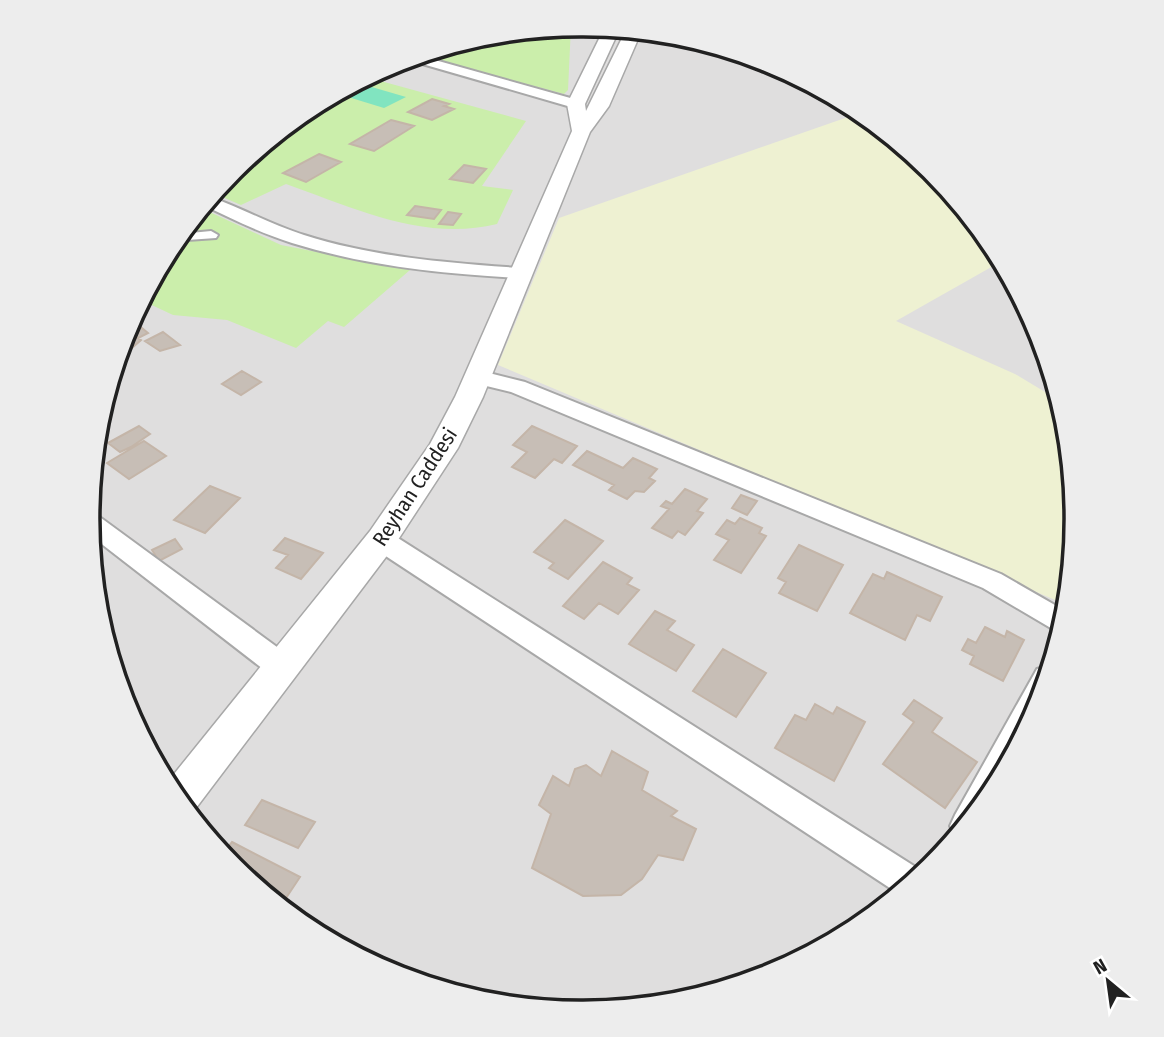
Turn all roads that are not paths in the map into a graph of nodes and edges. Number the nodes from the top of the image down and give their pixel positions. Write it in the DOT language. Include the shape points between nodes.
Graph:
graph roads {
  1 [pos="608,38"];
  2 [pos="630,40"];
  3 [pos="425,63"];
  4 [pos="578,118"];
  5 [pos="216,205"];
  6 [pos="211,235"];
  7 [pos="191,237"];
  8 [pos="520,273"];
  9 [pos="477,377"];
  10 [pos="100,530"];
  11 [pos="381,540"];
  12 [pos="1053,617"];
  13 [pos="282,667"];
  14 [pos="185,792"];
  15 [pos="904,878"];
  1 -- 4 [label="street, Reyhan Caddesi"];
  2 -- 4 [label="street, Reyhan Caddesi" via="600,106"];
  3 -- 4 [label="street"];
  4 -- 8 [label="street, Reyhan Caddesi"];
  5 -- 8 [label="street" via="264,227 329,247 453,268"];
  6 -- 7 [label="street"];
  8 -- 9 [label="street, Reyhan Caddesi"];
  9 -- 11 [label="street, Reyhan Caddesi" via="443,448"];
  9 -- 12 [label="street" via="518,387 992,581"];
  10 -- 13 [label="street"];
  11 -- 13 [label="street, Reyhan Caddesi"];
  11 -- 15 [label="street"];
  13 -- 14 [label="street, Reyhan Caddesi"];
}
